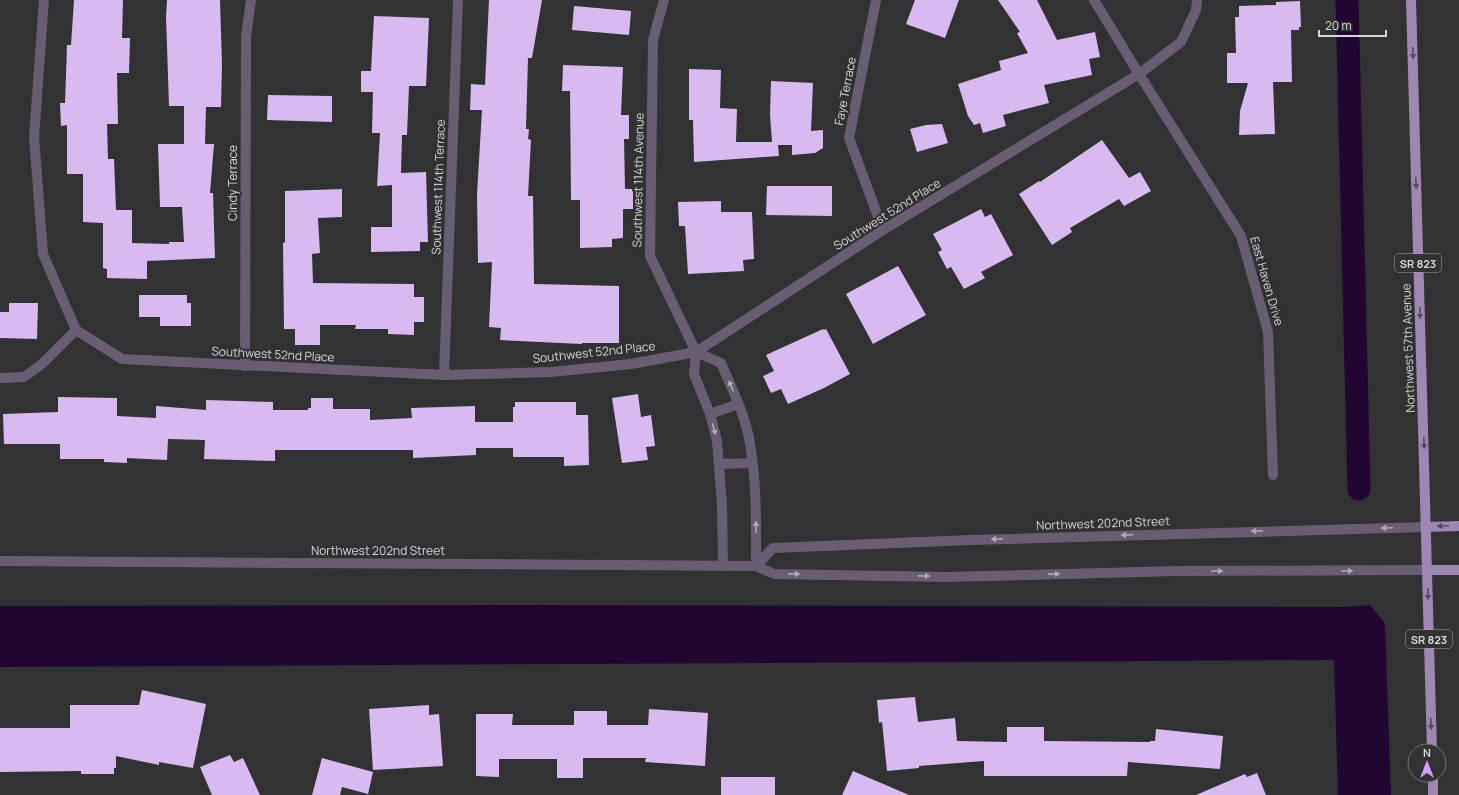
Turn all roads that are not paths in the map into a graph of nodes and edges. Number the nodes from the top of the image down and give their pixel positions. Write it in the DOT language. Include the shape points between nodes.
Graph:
graph roads {
  1 [pos="44,0"];
  2 [pos="251,0"];
  3 [pos="458,0"];
  4 [pos="664,0"];
  5 [pos="876,0"];
  6 [pos="1094,0"];
  7 [pos="1196,0"];
  8 [pos="1412,0"];
  9 [pos="1138,74"];
  10 [pos="883,230"];
  11 [pos="76,330"];
  12 [pos="696,352"];
  13 [pos="245,366"];
  14 [pos="444,375"];
  15 [pos="0,378"];
  16 [pos="738,404"];
  17 [pos="710,414"];
  18 [pos="752,463"];
  19 [pos="720,464"];
  20 [pos="1273,475"];
  21 [pos="1459,526"];
  22 [pos="1426,527"];
  23 [pos="0,561"];
  24 [pos="723,566"];
  25 [pos="756,566"];
  26 [pos="1427,570"];
  27 [pos="1459,570"];
  28 [pos="1432,743"];
  29 [pos="1433,783"];
  30 [pos="1433,795"];
  1 -- 11 [label="street" via="34,137 43,254"];
  2 -- 13 [label="street, Cindy Terrace" via="246,37"];
  3 -- 14 [label="street, Southwest 114th Terrace"];
  4 -- 12 [label="street, Southwest 114th Avenue" via="653,40 650,256"];
  5 -- 10 [label="street, Faye Terrace" via="849,138"];
  6 -- 9 [label="street"];
  7 -- 9 [label="street, Southwest 52nd Place" via="1196,10 1181,42"];
  8 -- 22 [label="main road, Northwest 57th Avenue / SR 823, one-way"];
  9 -- 10 [label="street, Southwest 52nd Place"];
  9 -- 20 [label="street, East Haven Drive" via="1241,236 1268,332"];
  10 -- 12 [label="street, Southwest 52nd Place"];
  11 -- 13 [label="street, Southwest 52nd Place" via="122,359"];
  11 -- 15 [label="street" via="42,364 24,377"];
  12 -- 14 [label="street, Southwest 52nd Place" via="631,364 551,372"];
  16 -- 12 [label="street, one-way" via="722,363"];
  12 -- 17 [label="street" via="694,374"];
  13 -- 14 [label="street, Southwest 52nd Place"];
  16 -- 17 [label="street"];
  16 -- 18 [label="street" via="750,443"];
  17 -- 19 [label="street, one-way"];
  18 -- 19 [label="street"];
  25 -- 18 [label="street, one-way"];
  19 -- 24 [label="street"];
  21 -- 22 [label="main road, Northwest 202nd Street, one-way"];
  22 -- 25 [label="street, Northwest 202nd Street, one-way" via="773,548"];
  22 -- 26 [label="main road, SR 823"];
  23 -- 24 [label="street, Northwest 202nd Street"];
  24 -- 25 [label="street, Northwest 202nd Street"];
  25 -- 26 [label="street, Northwest 202nd Street, one-way" via="774,574 946,577"];
  26 -- 27 [label="main road, Northwest 202nd Street"];
  26 -- 28 [label="main road, SR 823, one-way"];
  29 -- 30 [label="main road"];
}
